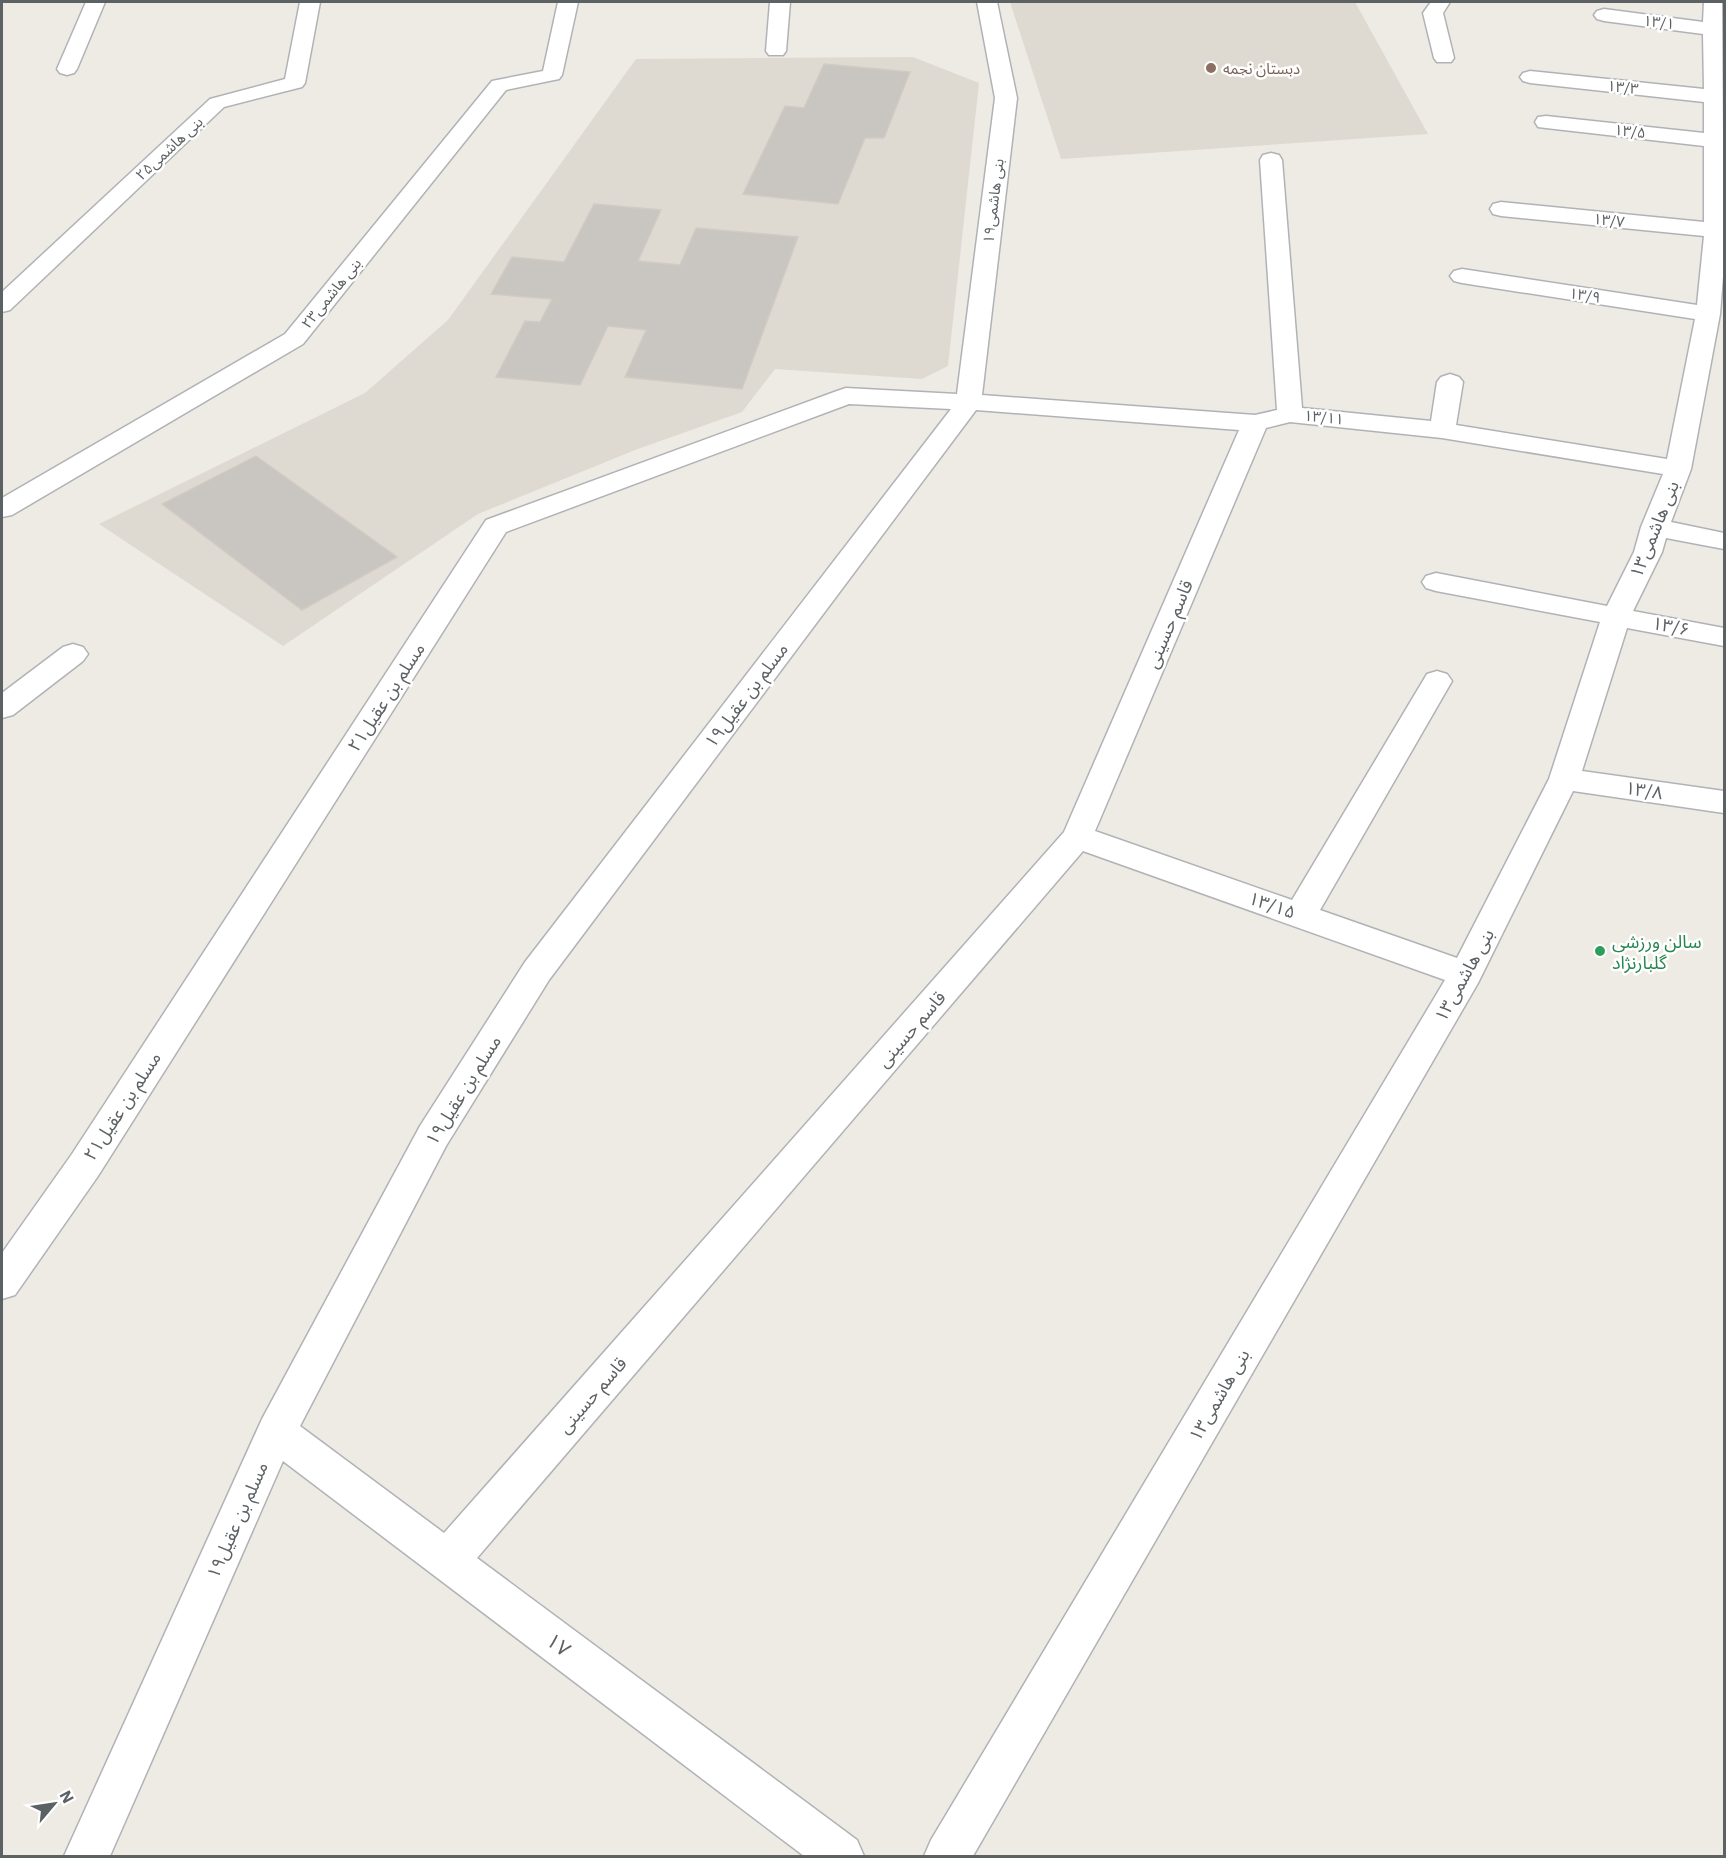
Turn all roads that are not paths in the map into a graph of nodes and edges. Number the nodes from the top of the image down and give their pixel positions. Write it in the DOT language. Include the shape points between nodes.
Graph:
graph roads {
  1 [pos="95,2"];
  2 [pos="310,2"];
  3 [pos="568,2"];
  4 [pos="780,2"];
  5 [pos="987,2"];
  6 [pos="1440,2"];
  7 [pos="1604,15"];
  8 [pos="1713,15"];
  9 [pos="777,51"];
  10 [pos="1444,58"];
  11 [pos="67,69"];
  12 [pos="1530,77"];
  13 [pos="1718,81"];
  14 [pos="1546,122"];
  15 [pos="1713,140"];
  16 [pos="1271,160"];
  17 [pos="1502,209"];
  18 [pos="1716,230"];
  19 [pos="1462,276"];
  20 [pos="2,305"];
  21 [pos="1708,314"];
  22 [pos="1450,382"];
  23 [pos="969,402"];
  24 [pos="1290,414"];
  25 [pos="1255,423"];
  26 [pos="1442,430"];
  27 [pos="1678,469"];
  28 [pos="2,509"];
  29 [pos="1655,527"];
  30 [pos="1725,541"];
  31 [pos="1437,582"];
  32 [pos="1617,615"];
  33 [pos="1725,637"];
  34 [pos="73,654"];
  35 [pos="1437,681"];
  36 [pos="2,708"];
  37 [pos="1564,779"];
  38 [pos="1725,802"];
  39 [pos="1077,837"];
  40 [pos="1300,915"];
  41 [pos="1466,974"];
  42 [pos="2,1283"];
  43 [pos="276,1432"];
  44 [pos="448,1560"];
  45 [pos="87,1857"];
  46 [pos="841,1857"];
  47 [pos="947,1857"];
  1 -- 11 [label="street"];
  2 -- 20 [label="street, بنی هاشمی۲۵" via="295,83 217,103"];
  3 -- 28 [label="street, بنی هاشمی۲۳" via="552,75 500,85 294,339"];
  4 -- 9 [label="street"];
  5 -- 23 [label="street, بنی هاشمی۱۹" via="1006,98"];
  6 -- 10 [label="street" via="1432,13"];
  7 -- 8 [label="street, ۱۳/۱"];
  8 -- 13 [label="street, بنی هاشمی۱۳"];
  12 -- 13 [label="street, ۱۳/۳"];
  13 -- 15 [label="street, بنی هاشمی۱۳"];
  14 -- 15 [label="street, ۱۳/۵"];
  15 -- 18 [label="street, بنی هاشمی۱۳"];
  16 -- 24 [label="street"];
  17 -- 18 [label="street, ۱۳/۷"];
  18 -- 21 [label="street, بنی هاشمی۱۳"];
  19 -- 21 [label="street, ۱۳/۹"];
  21 -- 27 [label="street, بنی هاشمی۱۳"];
  22 -- 26 [label="street"];
  23 -- 25 [label="street, ۱۳/۱۱"];
  23 -- 42 [label="street, مسلم بن عقیل۲۱" via="846,396 496,526 85,1165"];
  23 -- 43 [label="street, مسلم بن عقیل۱۹" via="537,971 434,1136"];
  24 -- 25 [label="street, ۱۳/۱۱"];
  24 -- 26 [label="street, ۱۳/۱۱"];
  25 -- 39 [label="street, قاسم حسینی"];
  26 -- 27 [label="street, ۱۳/۱۱"];
  27 -- 29 [label="street, بنی هاشمی۱۳"];
  29 -- 30 [label="street"];
  29 -- 32 [label="street, بنی هاشمی۱۳" via="1648,552"];
  31 -- 32 [label="street, ۱۳/۶"];
  32 -- 33 [label="street, ۱۳/۶"];
  32 -- 37 [label="street, بنی هاشمی۱۳"];
  34 -- 36 [label="street"];
  35 -- 40 [label="street"];
  37 -- 38 [label="street, ۱۳/۸"];
  37 -- 41 [label="street, بنی هاشمی۱۳"];
  39 -- 40 [label="street, ۱۳/۱۵"];
  39 -- 44 [label="street, قاسم حسینی"];
  40 -- 41 [label="street, ۱۳/۱۵"];
  41 -- 47 [label="street, بنی هاشمی۱۳"];
  43 -- 44 [label="street, ۱۷"];
  43 -- 45 [label="street, مسلم بن عقیل۱۹"];
  44 -- 46 [label="street, ۱۷"];
}
